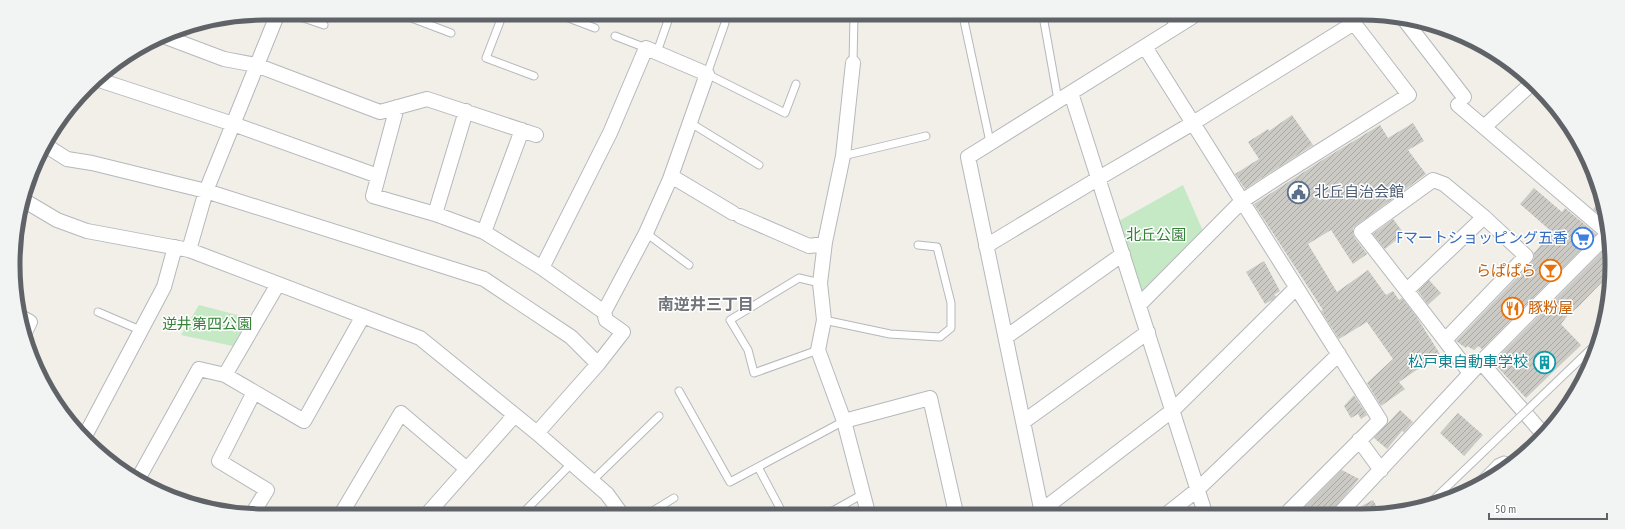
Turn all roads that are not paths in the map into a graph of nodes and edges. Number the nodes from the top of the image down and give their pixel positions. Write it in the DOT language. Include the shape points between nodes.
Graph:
graph roads {
  1 [pos="275,20"];
  2 [pos="309,20"];
  3 [pos="417,20"];
  4 [pos="501,20"];
  5 [pos="574,20"];
  6 [pos="667,20"];
  7 [pos="854,20"];
  8 [pos="963,20"];
  9 [pos="1044,20"];
  10 [pos="1352,20"];
  11 [pos="1172,22"];
  12 [pos="725,23"];
  13 [pos="324,25"];
  14 [pos="1408,25"];
  15 [pos="595,28"];
  16 [pos="451,33"];
  17 [pos="615,36"];
  18 [pos="171,39"];
  19 [pos="1145,47"];
  20 [pos="652,50"];
  21 [pos="853,64"];
  22 [pos="256,65"];
  23 [pos="707,74"];
  24 [pos="534,76"];
  25 [pos="103,81"];
  26 [pos="796,84"];
  27 [pos="1528,87"];
  28 [pos="1071,93"];
  29 [pos="1058,100"];
  30 [pos="397,107"];
  31 [pos="466,111"];
  32 [pos="689,122"];
  33 [pos="1193,123"];
  34 [pos="233,124"];
  35 [pos="1484,127"];
  36 [pos="522,130"];
  37 [pos="536,135"];
  38 [pos="926,136"];
  39 [pos="990,142"];
  40 [pos="50,148"];
  41 [pos="843,156"];
  42 [pos="759,165"];
  43 [pos="378,176"];
  44 [pos="671,176"];
  45 [pos="1099,178"];
  46 [pos="206,191"];
  47 [pos="1242,201"];
  48 [pos="28,203"];
  49 [pos="436,214"];
  50 [pos="1484,217"];
  51 [pos="1602,228"];
  52 [pos="484,232"];
  53 [pos="646,233"];
  54 [pos="1603,239"];
  55 [pos="824,244"];
  56 [pos="918,245"];
  57 [pos="986,246"];
  58 [pos="175,247"];
  59 [pos="189,250"];
  60 [pos="1123,254"];
  61 [pos="689,265"];
  62 [pos="542,268"];
  63 [pos="820,283"];
  64 [pos="278,284"];
  65 [pos="1296,288"];
  66 [pos="1407,290"];
  67 [pos="1139,305"];
  68 [pos="98,312"];
  69 [pos="604,312"];
  70 [pos="363,316"];
  71 [pos="824,320"];
  72 [pos="140,330"];
  73 [pos="1148,332"];
  74 [pos="1006,337"];
  75 [pos="1445,340"];
  76 [pos="818,350"];
  77 [pos="1589,351"];
  78 [pos="1339,354"];
  79 [pos="1481,362"];
  80 [pos="598,364"];
  81 [pos="1470,373"];
  82 [pos="225,375"];
  83 [pos="679,391"];
  84 [pos="254,392"];
  85 [pos="1173,410"];
  86 [pos="514,416"];
  87 [pos="659,416"];
  88 [pos="844,421"];
  89 [pos="1023,422"];
  90 [pos="1540,430"];
  91 [pos="87,432"];
  92 [pos="537,433"];
  93 [pos="1359,440"];
  94 [pos="1506,460"];
  95 [pos="572,463"];
  96 [pos="758,467"];
  97 [pos="467,469"];
  98 [pos="1381,470"];
  99 [pos="1487,474"];
  100 [pos="140,475"];
  101 [pos="592,481"];
  102 [pos="1197,490"];
  103 [pos="863,494"];
  104 [pos="1436,497"];
  105 [pos="674,498"];
  106 [pos="256,508"];
  107 [pos="344,509"];
  108 [pos="432,509"];
  109 [pos="527,509"];
  110 [pos="618,509"];
  111 [pos="656,509"];
  112 [pos="780,509"];
  113 [pos="835,509"];
  114 [pos="867,509"];
  115 [pos="955,509"];
  116 [pos="1040,509"];
  117 [pos="1045,509"];
  118 [pos="1173,509"];
  119 [pos="1204,509"];
  120 [pos="1291,509"];
  121 [pos="1347,509"];
  1 -- 22 [label="street"];
  2 -- 13 [label="lane"];
  3 -- 16 [label="lane"];
  4 -- 24 [label="lane" via="486,58"];
  5 -- 15 [label="lane"];
  6 -- 20 [label="lane"];
  7 -- 21 [label="lane"];
  8 -- 39 [label="lane"];
  9 -- 29 [label="lane"];
  10 -- 33 [label="street"];
  10 -- 47 [label="street" via="1409,95"];
  11 -- 19 [label="street"];
  12 -- 23 [label="lane"];
  14 -- 35 [label="street" via="1461,101"];
  17 -- 20 [label="lane"];
  18 -- 22 [label="street" via="224,59"];
  19 -- 28 [label="street"];
  19 -- 33 [label="street"];
  20 -- 23 [label="street"];
  20 -- 62 [label="street"];
  21 -- 41 [label="street"];
  22 -- 30 [label="street" via="380,112"];
  22 -- 34 [label="street"];
  23 -- 26 [label="lane" via="785,113"];
  23 -- 32 [label="street"];
  25 -- 34 [label="street"];
  27 -- 35 [label="street"];
  28 -- 29 [label="street"];
  28 -- 45 [label="street"];
  29 -- 39 [label="street"];
  30 -- 31 [label="street" via="427,99"];
  30 -- 43 [label="street"];
  31 -- 36 [label="street"];
  31 -- 49 [label="street"];
  32 -- 42 [label="lane"];
  32 -- 44 [label="street"];
  33 -- 45 [label="street"];
  33 -- 47 [label="street"];
  34 -- 43 [label="street"];
  34 -- 46 [label="street"];
  35 -- 51 [label="street"];
  36 -- 37 [label="street"];
  36 -- 52 [label="street"];
  38 -- 41 [label="lane"];
  39 -- 57 [label="street" via="968,157"];
  40 -- 46 [label="street" via="67,159"];
  41 -- 55 [label="street"];
  43 -- 49 [label="street" via="373,196"];
  44 -- 53 [label="street"];
  44 -- 55 [label="street" via="736,214 809,246"];
  45 -- 57 [label="street"];
  45 -- 60 [label="street"];
  46 -- 59 [label="street"];
  46 -- 80 [label="street" via="484,279 571,337"];
  47 -- 65 [label="street"];
  47 -- 67 [label="street"];
  48 -- 58 [label="street" via="57,220 87,231"];
  49 -- 52 [label="street"];
  50 -- 66 [label="street"];
  50 -- 66 [label="street" via="1444,184 1433,180 1361,232"];
  50 -- 75 [label="street" via="1526,256"];
  52 -- 62 [label="street"];
  53 -- 61 [label="lane"];
  53 -- 69 [label="street"];
  54 -- 79 [label="street"];
  55 -- 63 [label="street"];
  56 -- 71 [label="lane" via="937,247 951,303 951,328 940,337 890,334"];
  57 -- 74 [label="street"];
  58 -- 59 [label="street"];
  58 -- 72 [label="street" via="164,287"];
  59 -- 64 [label="street"];
  60 -- 67 [label="street"];
  60 -- 74 [label="street"];
  62 -- 69 [label="street"];
  63 -- 71 [label="street"];
  63 -- 76 [label="lane" via="799,278 730,320 748,350 754,373"];
  64 -- 70 [label="street"];
  64 -- 82 [label="street"];
  65 -- 78 [label="street"];
  65 -- 85 [label="street"];
  66 -- 75 [label="street"];
  67 -- 73 [label="street"];
  68 -- 72 [label="lane"];
  69 -- 80 [label="street" via="606,320 623,332"];
  70 -- 84 [label="street" via="304,422"];
  70 -- 86 [label="street" via="420,338"];
  71 -- 76 [label="street"];
  72 -- 91 [label="street"];
  73 -- 85 [label="street"];
  73 -- 89 [label="street"];
  74 -- 89 [label="street"];
  75 -- 81 [label="street"];
  76 -- 88 [label="street"];
  77 -- 104 [label="lane, bridge"];
  78 -- 93 [label="street" via="1380,420"];
  78 -- 102 [label="street"];
  79 -- 81 [label="street"];
  79 -- 90 [label="street"];
  80 -- 92 [label="street"];
  81 -- 98 [label="street"];
  82 -- 84 [label="street"];
  82 -- 100 [label="street" via="199,369"];
  83 -- 96 [label="lane" via="730,482"];
  84 -- 106 [label="street" via="219,461 267,490"];
  85 -- 102 [label="street"];
  85 -- 117 [label="street"];
  86 -- 92 [label="street"];
  86 -- 97 [label="street"];
  87 -- 101 [label="lane"];
  88 -- 96 [label="lane"];
  88 -- 103 [label="street"];
  88 -- 115 [label="street" via="930,398"];
  89 -- 116 [label="street"];
  92 -- 95 [label="street"];
  93 -- 98 [label="street"];
  93 -- 120 [label="street"];
  94 -- 99 [label="lane" via="1497,463"];
  95 -- 101 [label="street"];
  95 -- 109 [label="lane"];
  96 -- 112 [label="lane"];
  97 -- 107 [label="street" via="401,413"];
  97 -- 108 [label="street"];
  98 -- 121 [label="street"];
  101 -- 110 [label="street" via="607,494"];
  102 -- 118 [label="street"];
  102 -- 119 [label="street"];
  103 -- 113 [label="lane"];
  103 -- 114 [label="street"];
  105 -- 111 [label="lane"];
}
